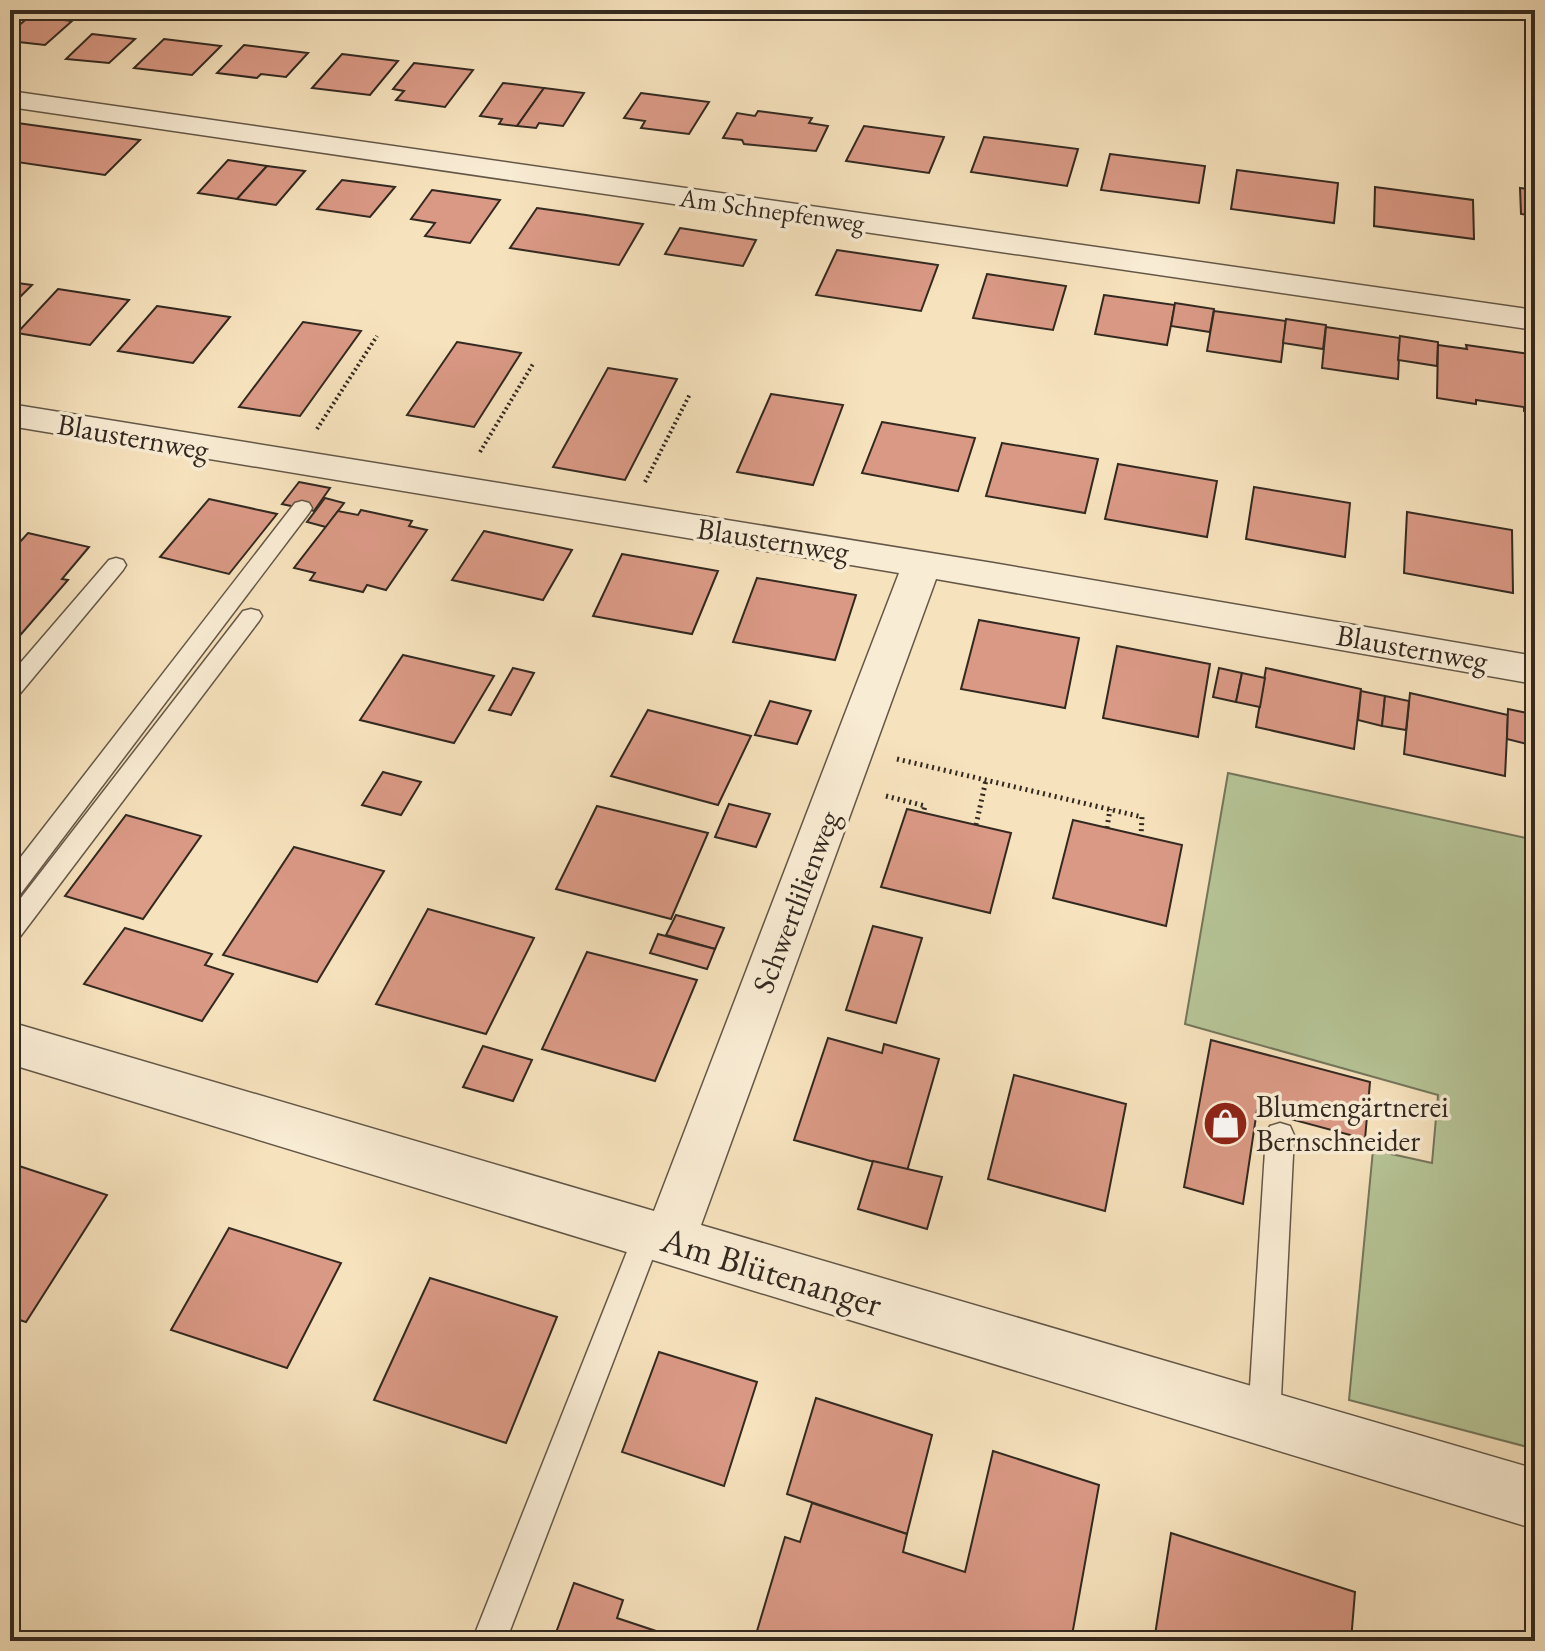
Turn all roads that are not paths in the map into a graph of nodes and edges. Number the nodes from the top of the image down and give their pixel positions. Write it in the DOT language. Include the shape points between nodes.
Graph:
graph roads {
  1 [pos="10,99"];
  2 [pos="1535,320"];
  3 [pos="10,415"];
  4 [pos="302,508"];
  5 [pos="922,564"];
  6 [pos="116,565"];
  7 [pos="251,616"];
  8 [pos="1535,670"];
  9 [pos="10,690"];
  10 [pos="10,889"];
  11 [pos="10,931"];
  12 [pos="10,1043"];
  13 [pos="1280,1135"];
  14 [pos="659,1237"];
  15 [pos="1264,1418"];
  16 [pos="1535,1499"];
  17 [pos="489,1641"];
  1 -- 2 [label="street, Am Schnepfenweg"];
  3 -- 5 [label="street, Blausternweg"];
  4 -- 10 [label="lane"];
  5 -- 8 [label="street, Blausternweg"];
  5 -- 14 [label="street, Schwertlilienweg"];
  6 -- 9 [label="lane"];
  7 -- 11 [label="lane"];
  12 -- 14 [label="street, Am Blütenanger"];
  13 -- 15 [label="lane"];
  14 -- 15 [label="street, Am Blütenanger"];
  14 -- 17 [label="lane"];
  15 -- 16 [label="street, Am Blütenanger"];
}
